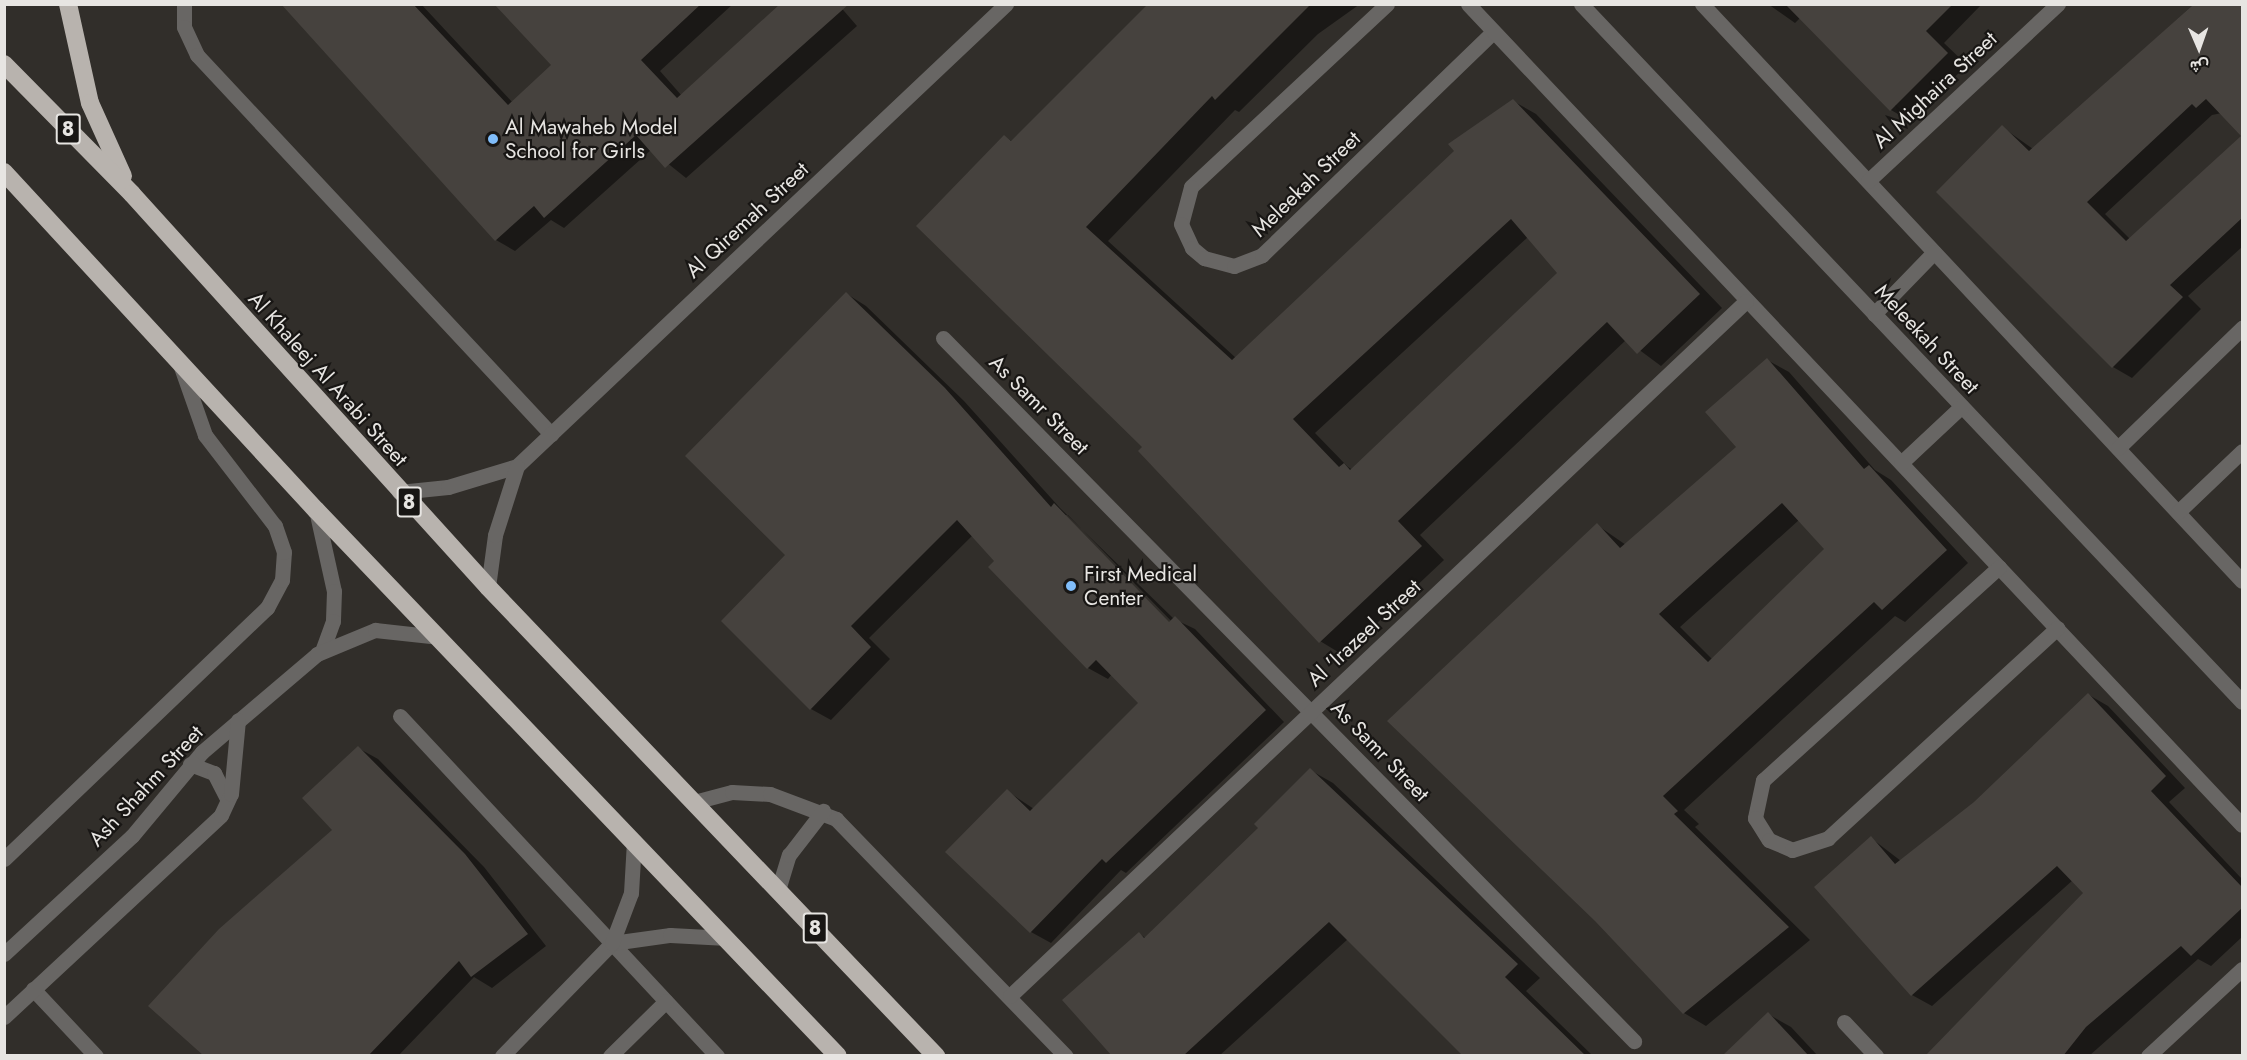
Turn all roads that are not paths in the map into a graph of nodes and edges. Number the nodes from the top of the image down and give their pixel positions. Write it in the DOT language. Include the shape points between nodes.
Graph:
graph roads {
  1 [pos="68,4"];
  2 [pos="184,4"];
  3 [pos="1006,4"];
  4 [pos="1387,4"];
  5 [pos="1468,4"];
  6 [pos="1581,4"];
  7 [pos="1702,4"];
  8 [pos="2058,4"];
  9 [pos="1493,32"];
  10 [pos="4,64"];
  11 [pos="4,172"];
  12 [pos="1868,181"];
  13 [pos="13,188"];
  14 [pos="132,194"];
  15 [pos="1934,252"];
  16 [pos="1746,301"];
  17 [pos="1874,314"];
  18 [pos="2242,328"];
  19 [pos="943,338"];
  20 [pos="179,361"];
  21 [pos="1962,406"];
  22 [pos="551,434"];
  23 [pos="2118,448"];
  24 [pos="2242,451"];
  25 [pos="1901,463"];
  26 [pos="517,466"];
  27 [pos="399,492"];
  28 [pos="316,510"];
  29 [pos="2178,512"];
  30 [pos="1999,567"];
  31 [pos="2242,581"];
  32 [pos="488,587"];
  33 [pos="2057,628"];
  34 [pos="438,637"];
  35 [pos="322,651"];
  36 [pos="2242,702"];
  37 [pos="1311,712"];
  38 [pos="400,716"];
  39 [pos="238,720"];
  40 [pos="190,764"];
  41 [pos="694,802"];
  42 [pos="227,805"];
  43 [pos="823,811"];
  44 [pos="2242,825"];
  45 [pos="634,841"];
  46 [pos="4,859"];
  47 [pos="778,890"];
  48 [pos="728,938"];
  49 [pos="612,943"];
  50 [pos="4,954"];
  51 [pos="2242,969"];
  52 [pos="33,989"];
  53 [pos="1010,996"];
  54 [pos="666,1001"];
  55 [pos="4,1017"];
  56 [pos="1844,1022"];
  57 [pos="1634,1041"];
  58 [pos="96,1056"];
  59 [pos="502,1056"];
  60 [pos="610,1056"];
  61 [pos="717,1056"];
  62 [pos="838,1056"];
  63 [pos="936,1056"];
  64 [pos="1066,1056"];
  65 [pos="1876,1056"];
  66 [pos="2148,1056"];
  1 -- 14 [label="highway" via="90,103"];
  2 -- 22 [label="street" via="184,27 198,55"];
  3 -- 22 [label="street, Al Qiremah Street"];
  4 -- 9 [label="street, Meleekah Street" via="1191,187 1181,224 1192,248 1204,258 1234,266 1262,255"];
  5 -- 9 [label="street"];
  6 -- 17 [label="street, Meleekah Street"];
  7 -- 12 [label="street"];
  8 -- 12 [label="street, Al Mighaira Street"];
  9 -- 16 [label="street"];
  10 -- 14 [label="highway, Al Khaleej Al Arabi Street / 8"];
  11 -- 13 [label="highway"];
  12 -- 15 [label="street"];
  13 -- 20 [label="highway"];
  14 -- 27 [label="highway, Al Khaleej Al Arabi Street / 8"];
  15 -- 17 [label="street"];
  15 -- 23 [label="street"];
  16 -- 25 [label="street"];
  16 -- 37 [label="street, Al 'Irazeel Street"];
  17 -- 21 [label="street, Meleekah Street"];
  18 -- 23 [label="street"];
  19 -- 37 [label="street, As Samr Street"];
  20 -- 28 [label="highway"];
  20 -- 46 [label="street" via="205,435 275,526 284,552 282,580 267,608"];
  21 -- 25 [label="street"];
  21 -- 36 [label="street, Meleekah Street"];
  22 -- 26 [label="street, Al Qiremah Street"];
  23 -- 29 [label="street"];
  24 -- 29 [label="street"];
  25 -- 30 [label="street"];
  26 -- 27 [label="street, Al Qiremah Street" via="456,485"];
  26 -- 32 [label="street, Al Qiremah Street" via="495,536"];
  27 -- 32 [label="highway, Al Khaleej Al Arabi Street / 8"];
  28 -- 34 [label="highway"];
  28 -- 35 [label="street" via="334,591"];
  29 -- 31 [label="street"];
  30 -- 33 [label="street"];
  30 -- 33 [label="street" via="1763,780 1755,818 1769,840 1798,850 1827,838"];
  32 -- 41 [label="highway, Al Khaleej Al Arabi Street / 8"];
  33 -- 44 [label="street"];
  34 -- 35 [label="street, Ash Shahm Street" via="375,630"];
  34 -- 45 [label="highway"];
  35 -- 39 [label="street, Ash Shahm Street"];
  37 -- 53 [label="street, Al 'Irazeel Street"];
  37 -- 57 [label="street, As Samr Street"];
  38 -- 49 [label="street"];
  39 -- 40 [label="street, Ash Shahm Street"];
  39 -- 42 [label="street"];
  40 -- 42 [label="street" via="214,773"];
  40 -- 50 [label="street, Ash Shahm Street" via="132,836"];
  41 -- 43 [label="street" via="742,792 788,799"];
  41 -- 47 [label="highway, Al Khaleej Al Arabi Street / 8"];
  42 -- 52 [label="street"];
  43 -- 47 [label="street" via="789,855"];
  43 -- 53 [label="street" via="858,837"];
  45 -- 48 [label="highway"];
  45 -- 49 [label="street" via="631,893"];
  47 -- 63 [label="highway, Al Khaleej Al Arabi Street / 8"];
  48 -- 49 [label="street" via="670,935"];
  48 -- 62 [label="highway"];
  49 -- 54 [label="street"];
  49 -- 59 [label="street"];
  51 -- 66 [label="street"];
  52 -- 55 [label="street"];
  52 -- 58 [label="street"];
  53 -- 64 [label="street"];
  54 -- 60 [label="street"];
  54 -- 61 [label="street"];
  56 -- 65 [label="street"];
}
